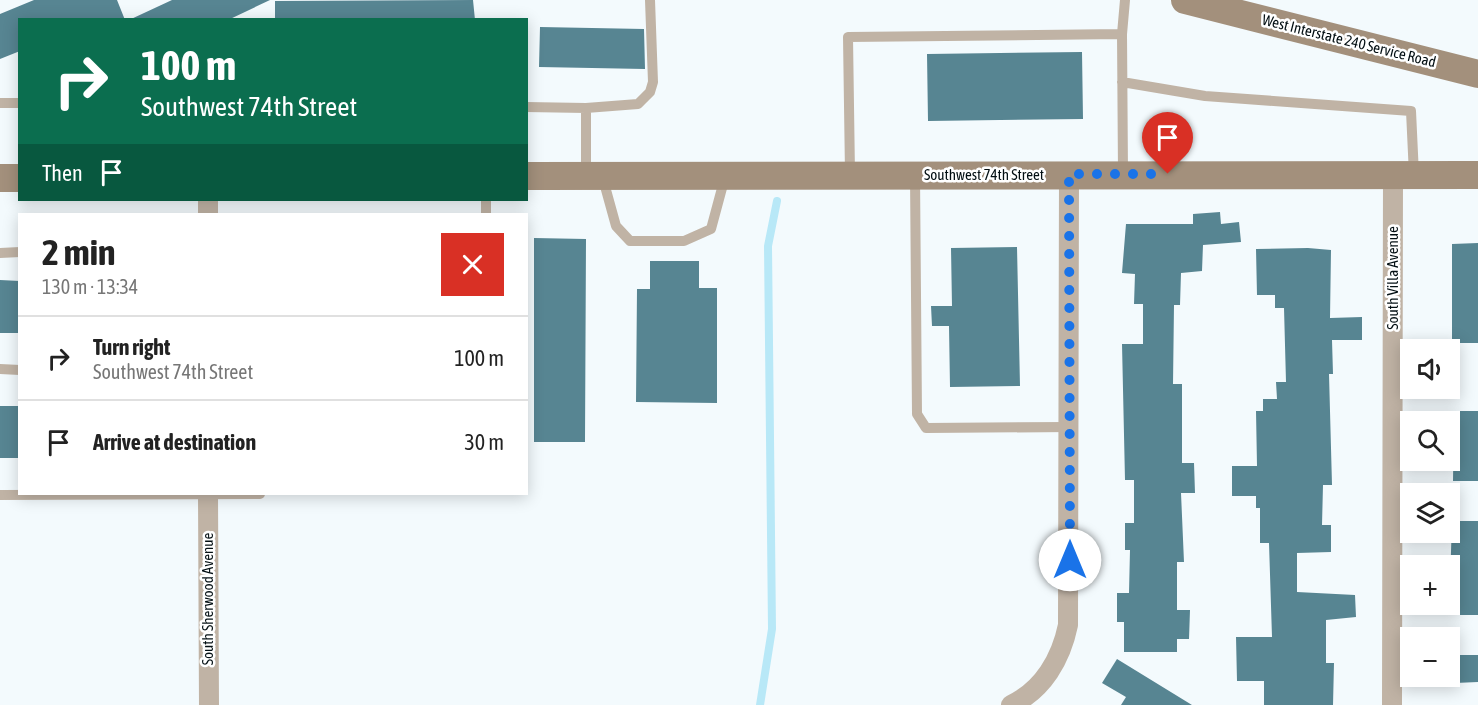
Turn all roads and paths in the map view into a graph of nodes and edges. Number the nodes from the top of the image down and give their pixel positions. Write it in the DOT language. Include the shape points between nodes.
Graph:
graph roads {
  1 [pos="650,0"];
  2 [pos="1125,0"];
  3 [pos="1185,0"];
  4 [pos="1122,34"];
  5 [pos="1478,74"];
  6 [pos="1122,82"];
  7 [pos="0,103"];
  8 [pos="18,104"];
  9 [pos="528,107"];
  10 [pos="586,108"];
  11 [pos="850,174"];
  12 [pos="1069,174"];
  13 [pos="1124,174"];
  14 [pos="915,175"];
  15 [pos="1403,175"];
  16 [pos="1478,175"];
  17 [pos="528,176"];
  18 [pos="594,176"];
  19 [pos="726,176"];
  20 [pos="0,178"];
  21 [pos="18,178"];
  22 [pos="18,252"];
  23 [pos="0,253"];
  24 [pos="0,369"];
  25 [pos="18,370"];
  26 [pos="1070,427"];
  27 [pos="0,495"];
  28 [pos="18,495"];
  29 [pos="208,495"];
  30 [pos="209,705"];
  31 [pos="1011,705"];
  32 [pos="1392,705"];
  1 -- 10 [label="lane" via="650,92 638,104"];
  2 -- 4 [label="lane"];
  3 -- 5 [label="main road, West Interstate 240 Service Road"];
  4 -- 6 [label="lane"];
  4 -- 11 [label="lane" via="848,37"];
  6 -- 13 [label="lane"];
  6 -- 15 [label="lane" via="1205,96 1411,111"];
  7 -- 8 [label="lane"];
  9 -- 10 [label="lane"];
  10 -- 18 [label="lane"];
  11 -- 14 [label="main road, Southwest 74th Street"];
  11 -- 19 [label="main road, Southwest 74th Street"];
  12 -- 13 [label="main road, Southwest 74th Street"];
  12 -- 14 [label="main road, Southwest 74th Street"];
  12 -- 26 [label="street"];
  13 -- 15 [label="main road, Southwest 74th Street"];
  14 -- 26 [label="lane" via="917,414 926,428"];
  15 -- 16 [label="main road, Southwest 74th Street"];
  15 -- 32 [label="street, South Villa Avenue"];
  17 -- 18 [label="main road, Southwest 74th Street"];
  18 -- 19 [label="main road, Southwest 74th Street"];
  18 -- 19 [label="lane" via="616,226 630,241 684,242 711,229"];
  20 -- 21 [label="main road"];
  22 -- 23 [label="lane"];
  24 -- 25 [label="lane"];
  26 -- 31 [label="street" via="1070,604 1064,645 1046,677"];
  27 -- 28 [label="lane"];
  29 -- 30 [label="street, South Sherwood Avenue"];
}
